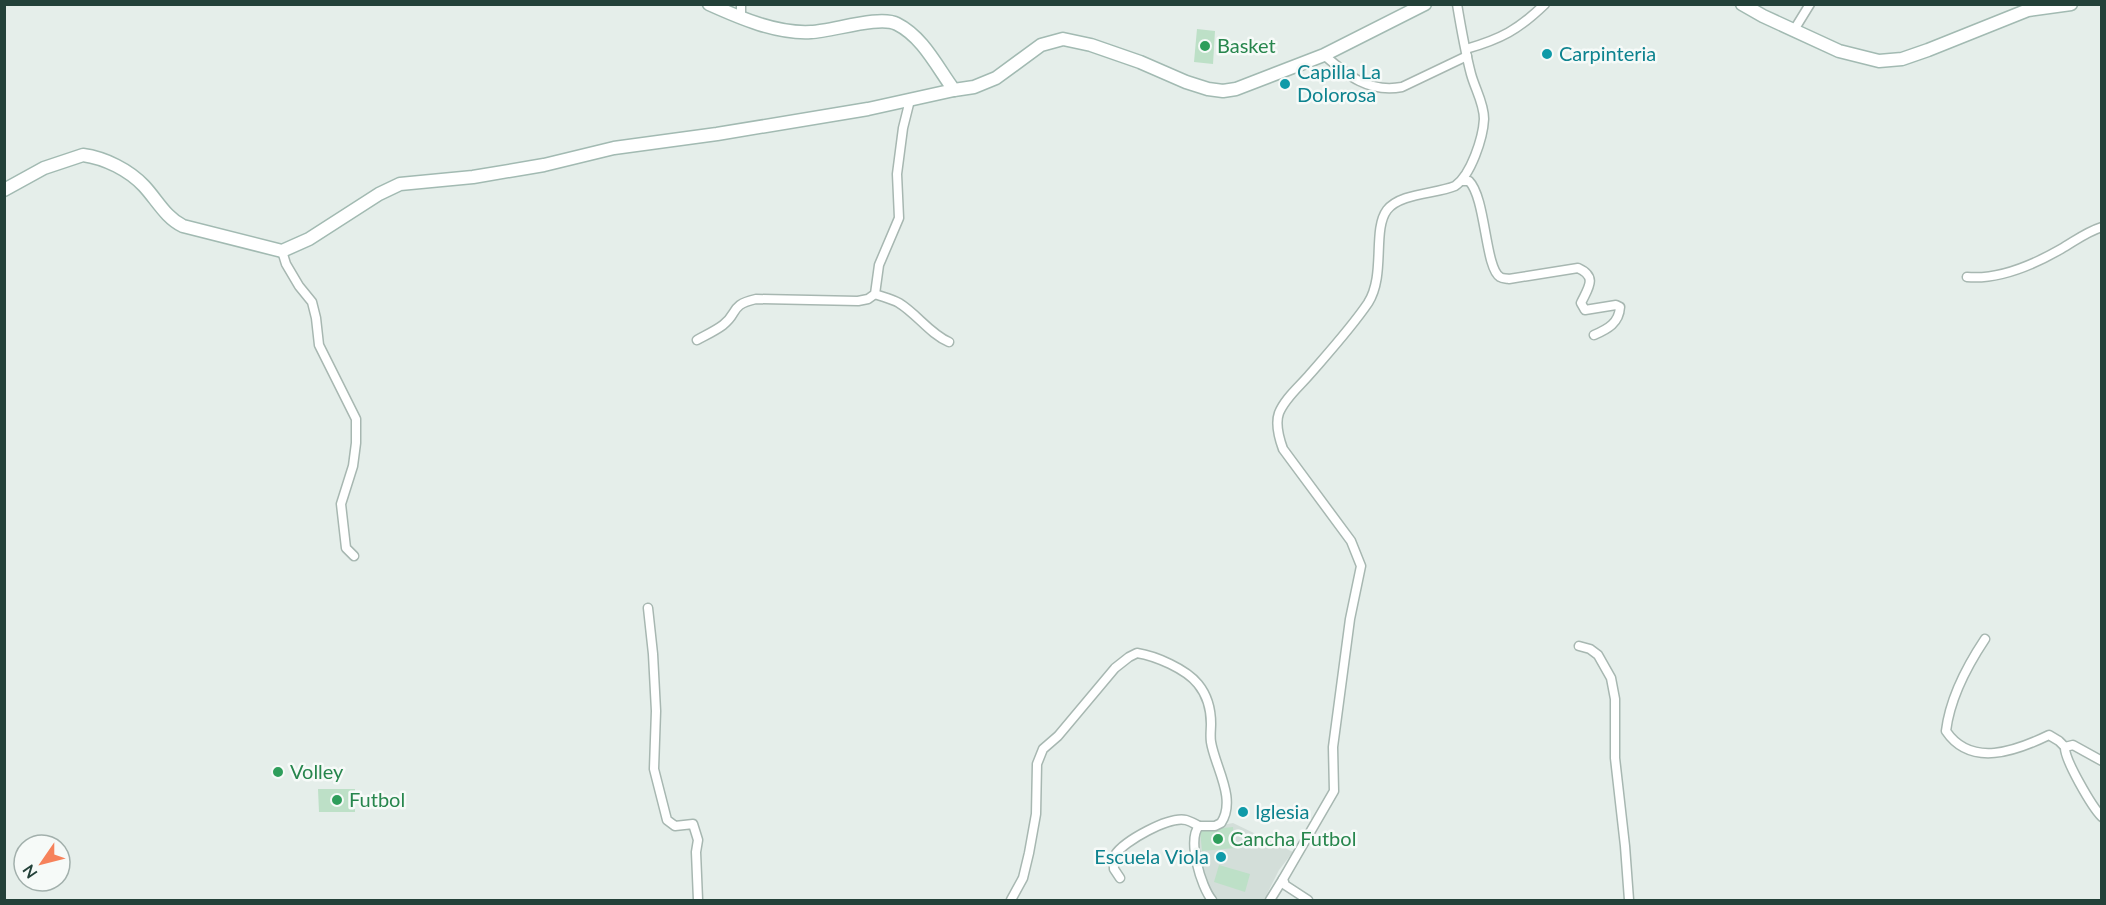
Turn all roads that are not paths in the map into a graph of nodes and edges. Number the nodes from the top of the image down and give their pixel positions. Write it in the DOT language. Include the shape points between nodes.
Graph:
graph roads {
  1 [pos="709,4"];
  2 [pos="1425,4"];
  3 [pos="1457,4"];
  4 [pos="1545,4"];
  5 [pos="1742,4"];
  6 [pos="1810,4"];
  7 [pos="2071,4"];
  8 [pos="741,11"];
  9 [pos="1794,30"];
  10 [pos="1466,53"];
  11 [pos="1324,55"];
  12 [pos="954,90"];
  13 [pos="910,100"];
  14 [pos="1462,181"];
  15 [pos="4,190"];
  16 [pos="2102,227"];
  17 [pos="282,251"];
  18 [pos="1967,277"];
  19 [pos="875,294"];
  20 [pos="1594,335"];
  21 [pos="697,340"];
  22 [pos="949,342"];
  23 [pos="354,556"];
  24 [pos="648,608"];
  25 [pos="1985,639"];
  26 [pos="1579,646"];
  27 [pos="2065,747"];
  28 [pos="2102,761"];
  29 [pos="2102,817"];
  30 [pos="1199,826"];
  31 [pos="1120,878"];
  32 [pos="1283,879"];
  33 [pos="698,900"];
  34 [pos="1011,900"];
  35 [pos="1212,900"];
  36 [pos="1270,900"];
  37 [pos="1308,900"];
  38 [pos="1629,900"];
  1 -- 8 [label="street"];
  2 -- 11 [label="street"];
  3 -- 10 [label="street"];
  4 -- 10 [label="street" via="1512,32"];
  5 -- 9 [label="street"];
  6 -- 9 [label="street"];
  7 -- 9 [label="street" via="2028,10 1902,59 1879,61 1839,51"];
  8 -- 12 [label="street" via="779,30 794,32 878,21 897,23 926,50"];
  10 -- 11 [label="street" via="1392,89 1347,76"];
  10 -- 14 [label="street" via="1484,118 1477,148"];
  11 -- 12 [label="street" via="1245,87 1223,91 1063,39 1041,45 996,78"];
  12 -- 13 [label="street"];
  13 -- 17 [label="street" via="614,148 473,177 400,184"];
  13 -- 19 [label="street" via="897,174 899,219 879,265"];
  14 -- 20 [label="street" via="1469,181 1474,187 1488,250 1500,277 1509,279 1578,268 1587,272 1590,279 1581,303 1585,310 1616,305 1620,308 1616,321"];
  14 -- 32 [label="street" via="1446,190 1400,201 1388,209 1381,221 1376,290 1284,402 1278,415 1283,449 1351,541 1361,566 1333,747 1334,791"];
  15 -- 17 [label="street" via="44,168 89,156 130,174 183,226"];
  16 -- 18 [label="street" via="2016,270"];
  17 -- 23 [label="street" via="286,264 312,302 319,345 356,420 353,466 341,504 346,548"];
  19 -- 21 [label="street" via="858,301 743,302 725,324"];
  19 -- 22 [label="street" via="898,303"];
  24 -- 33 [label="street" via="656,711 654,769 667,820 675,826 693,824 696,829"];
  25 -- 27 [label="street" via="1948,713 1946,731 1953,741 1965,749 1991,754 2019,749 2049,735"];
  26 -- 38 [label="street" via="1598,655 1611,678"];
  27 -- 28 [label="street" via="2073,745"];
  27 -- 29 [label="street" via="2066,758"];
  30 -- 31 [label="street" via="1185,819 1176,820 1131,840 1115,856 1114,869"];
  30 -- 34 [label="street" via="1221,823 1226,809 1226,793 1210,741 1208,701 1198,683 1181,670 1137,653 1115,668 1043,749 1037,764 1036,814 1029,853 1023,878"];
  30 -- 35 [label="street" via="1193,838 1202,884"];
  32 -- 36 [label="street"];
  32 -- 37 [label="street" via="1285,885"];
}
